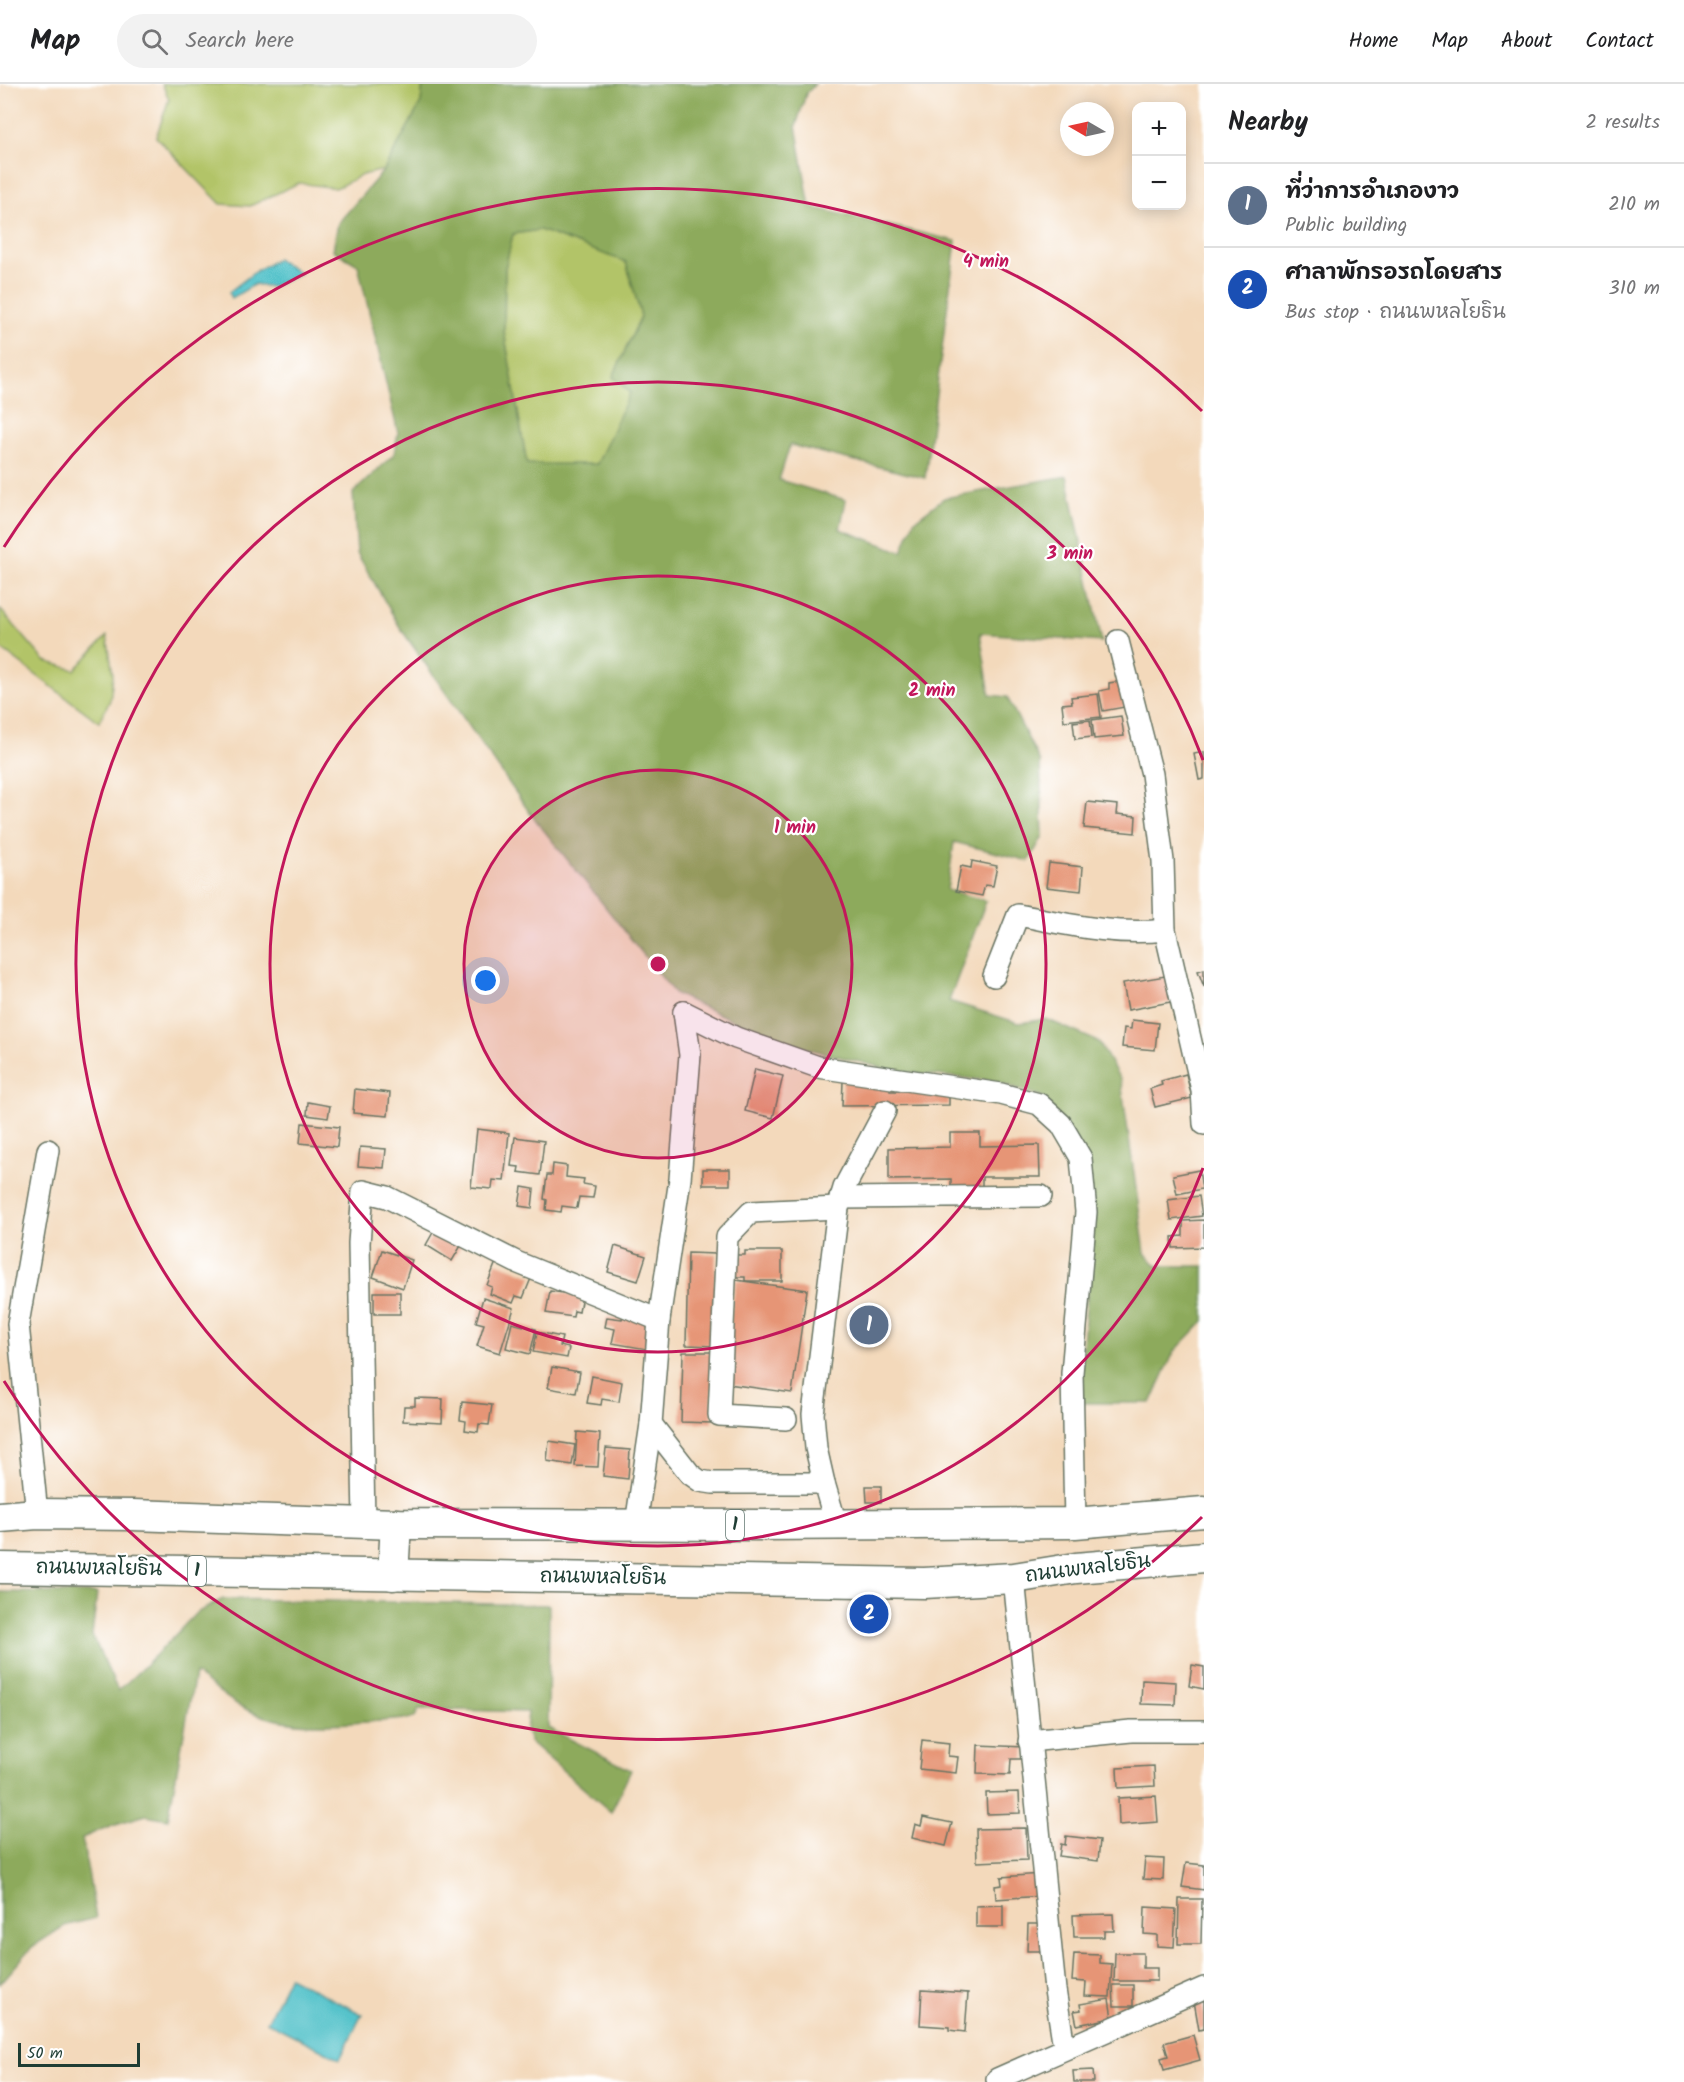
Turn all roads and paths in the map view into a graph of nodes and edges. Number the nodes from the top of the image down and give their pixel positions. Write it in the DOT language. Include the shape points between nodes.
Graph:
graph roads {
  1 [pos="1118,641"];
  2 [pos="1165,930"];
  3 [pos="994,976"];
  4 [pos="885,1111"];
  5 [pos="1204,1124"];
  6 [pos="48,1150"];
  7 [pos="1041,1196"];
  8 [pos="839,1203"];
  9 [pos="659,1320"];
  10 [pos="786,1419"];
  11 [pos="651,1424"];
  12 [pos="824,1483"];
  13 [pos="1204,1512"];
  14 [pos="37,1514"];
  15 [pos="0,1517"];
  16 [pos="364,1523"];
  17 [pos="1075,1523"];
  18 [pos="396,1524"];
  19 [pos="636,1524"];
  20 [pos="836,1524"];
  21 [pos="1204,1557"];
  22 [pos="0,1568"];
  23 [pos="393,1575"];
  24 [pos="1014,1578"];
  25 [pos="1204,1731"];
  26 [pos="1029,1740"];
  27 [pos="1204,1988"];
  28 [pos="1064,2048"];
  29 [pos="998,2082"];
  1 -- 2 [label="street" via="1152,774 1163,861"];
  2 -- 3 [label="street" via="1113,932 1018,915"];
  2 -- 5 [label="street" via="1202,1090"];
  4 -- 8 [label="street"];
  6 -- 14 [label="street" via="18,1324"];
  7 -- 8 [label="street"];
  8 -- 10 [label="street" via="751,1212 728,1237 719,1415"];
  8 -- 12 [label="street" via="813,1414"];
  9 -- 11 [label="street"];
  9 -- 16 [label="street" via="516,1262 387,1197 363,1191 359,1244"];
  9 -- 17 [label="street" via="680,1179 687,1100 690,1055 684,1012 736,1038 818,1067 1001,1094 1039,1104 1061,1124 1081,1158 1086,1212 1072,1373"];
  11 -- 12 [label="street" via="690,1474 700,1481"];
  11 -- 19 [label="street"];
  12 -- 20 [label="street"];
  13 -- 17 [label="highway, 1"];
  14 -- 15 [label="highway, 1"];
  14 -- 16 [label="highway, 1"];
  16 -- 18 [label="highway, 1"];
  17 -- 20 [label="highway, 1"];
  18 -- 19 [label="highway, 1"];
  18 -- 23 [label="highway"];
  19 -- 20 [label="highway, 1"];
  21 -- 24 [label="highway, ถนนพหลโยธิน / 1" via="1076,1568"];
  22 -- 23 [label="highway, ถนนพหลโยธิน / 1"];
  23 -- 24 [label="highway, ถนนพหลโยธิน / 1" via="924,1583"];
  24 -- 26 [label="street"];
  25 -- 26 [label="street" via="1131,1731"];
  26 -- 28 [label="street"];
  27 -- 28 [label="street"];
  28 -- 29 [label="street" via="997,2079"];
}
